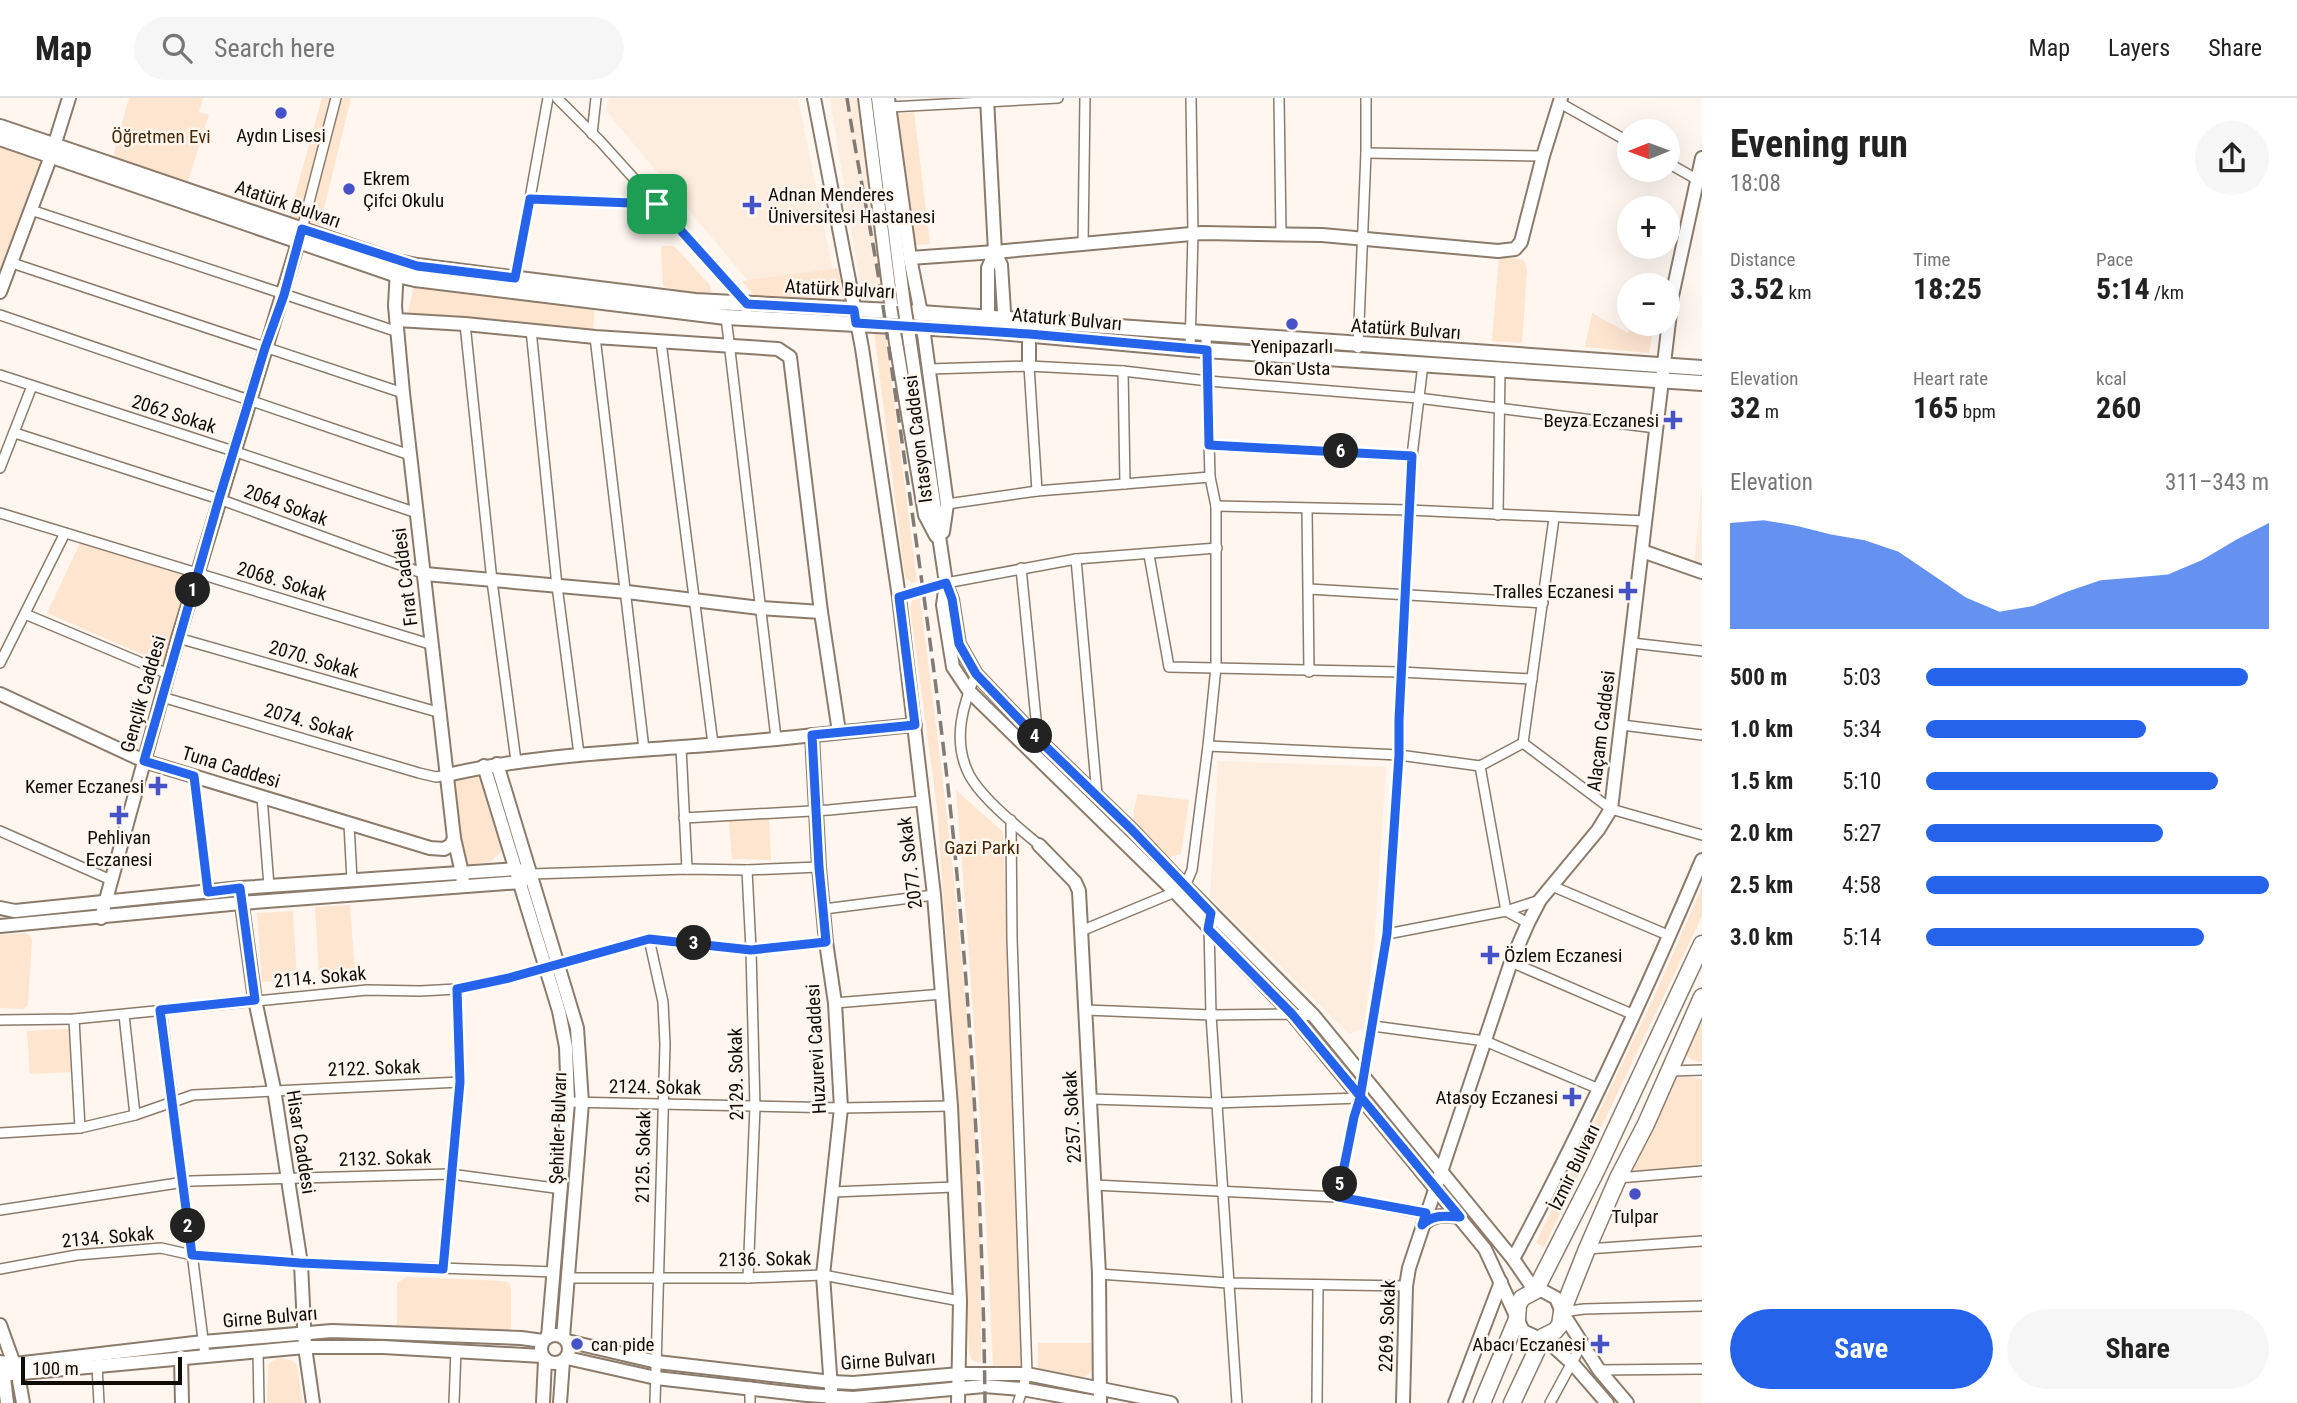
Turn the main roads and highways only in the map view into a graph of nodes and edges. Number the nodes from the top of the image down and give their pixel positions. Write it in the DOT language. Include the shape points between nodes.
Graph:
graph roads {
  1 [pos="0,127"];
  2 [pos="0,138"];
  3 [pos="52,150"];
  4 [pos="514,285"];
  5 [pos="746,311"];
  6 [pos="922,320"];
  7 [pos="1005,326"];
  8 [pos="1191,349"];
  9 [pos="1358,353"];
  10 [pos="1702,368"];
  11 [pos="1664,372"];
  12 [pos="1702,383"];
  13 [pos="1702,944"];
  14 [pos="1702,997"];
  15 [pos="1482,1403"];
  16 [pos="1512,1403"];
  1 -- 3 [label="main road"];
  2 -- 3 [label="main road"];
  3 -- 4 [label="main road, Atatürk Bulvarı" via="397,268"];
  4 -- 5 [label="main road, Atatürk Bulvarı" via="695,301"];
  4 -- 5 [label="main road, Atatürk Bulvarı" via="726,317"];
  5 -- 6 [label="main road, Atatürk Bulvarı" via="896,314"];
  6 -- 7 [label="main road, Ataturk Bulvarı"];
  7 -- 8 [label="main road, Ataturk Bulvarı" via="1029,334"];
  7 -- 9 [label="main road, Atatürk Bulvarı" via="1191,333"];
  8 -- 9 [label="main road, Atatürk Bulvarı"];
  9 -- 11 [label="main road, Atatürk Bulvarı"];
  9 -- 11 [label="main road, Atatürk Bulvarı" via="1423,364 1500,369"];
  10 -- 11 [label="main road, Atatürk Bulvarı"];
  11 -- 12 [label="main road, Atatürk Bulvarı"];
  13 -- 15 [label="highway, İzmir Bulvarı" via="1535,1291 1518,1305 1517,1319"];
  14 -- 16 [label="highway" via="1587,1249 1560,1325 1543,1337"];
}
